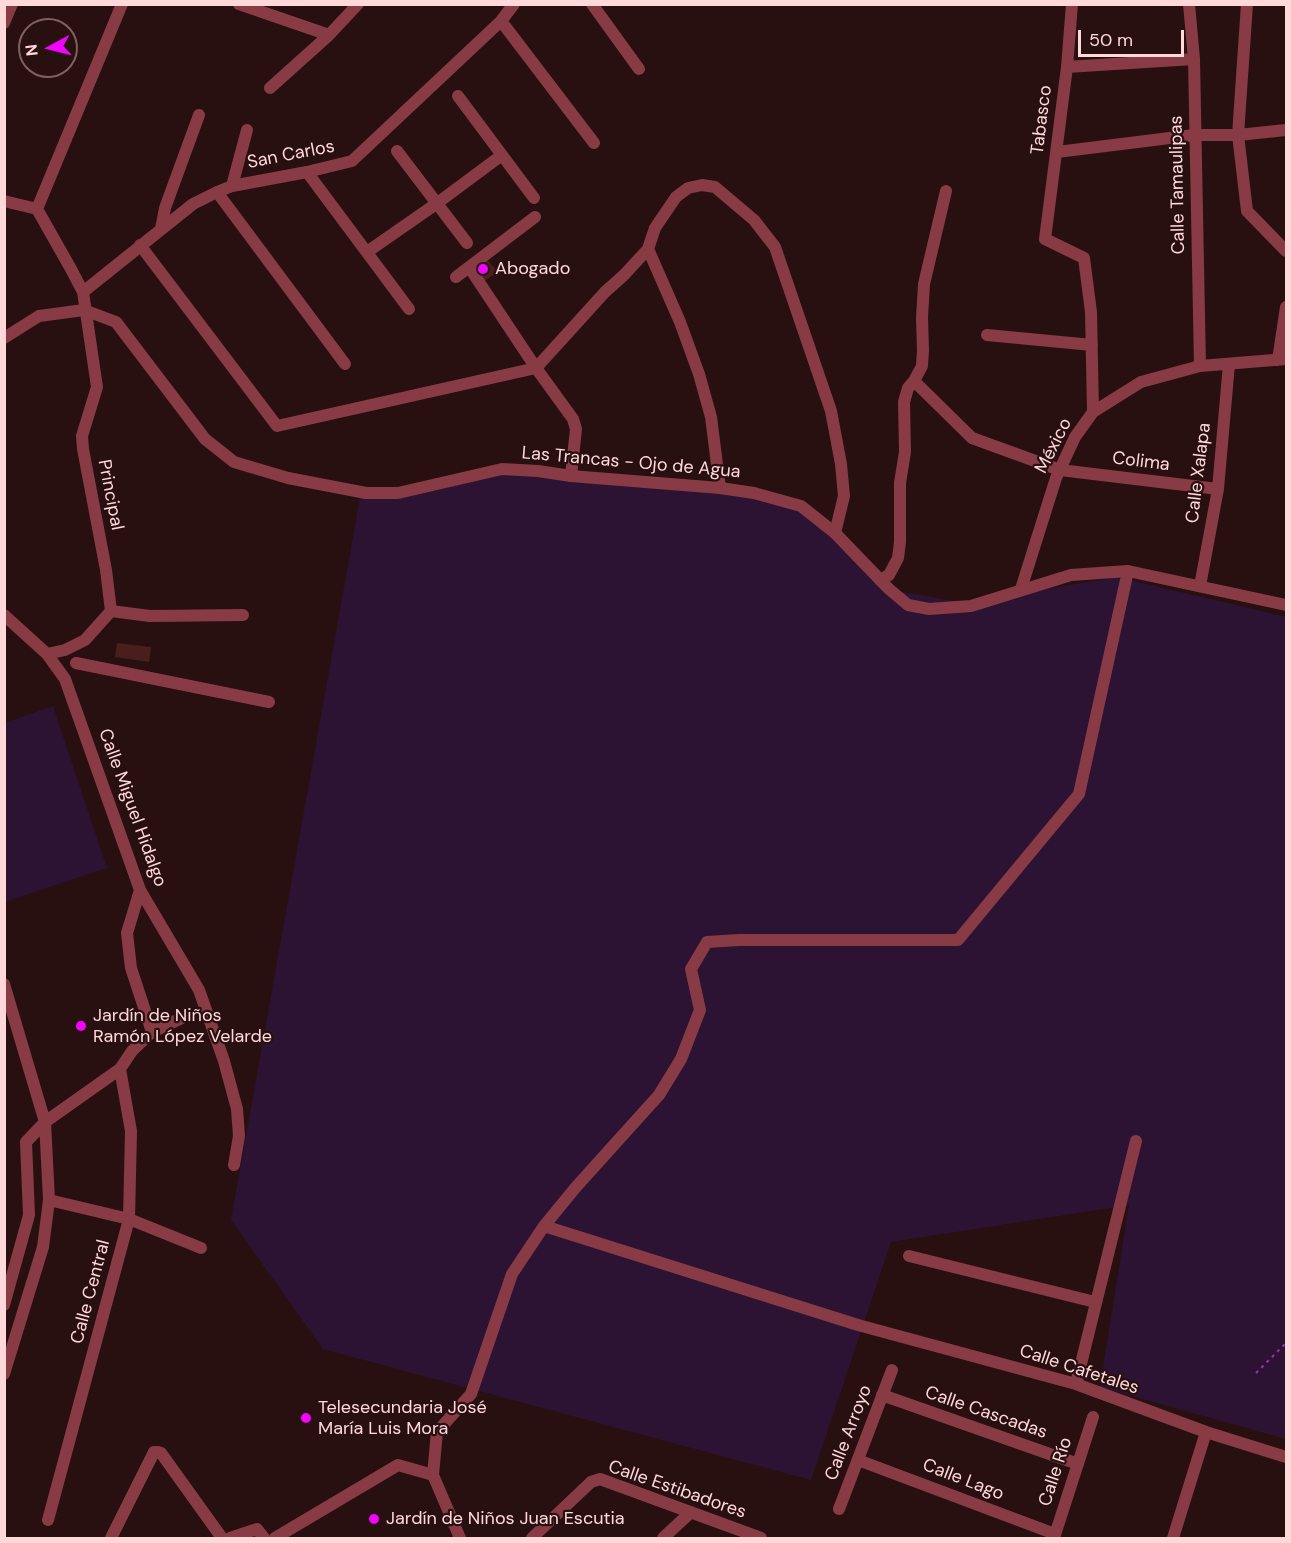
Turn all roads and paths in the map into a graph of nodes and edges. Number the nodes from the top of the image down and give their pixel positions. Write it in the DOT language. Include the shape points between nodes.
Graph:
graph roads {
  1 [pos="12,4"];
  2 [pos="122,4"];
  3 [pos="239,4"];
  4 [pos="358,4"];
  5 [pos="514,4"];
  6 [pos="592,4"];
  7 [pos="1071,4"];
  8 [pos="1189,4"];
  9 [pos="1247,4"];
  10 [pos="501,21"];
  11 [pos="4,23"];
  12 [pos="329,35"];
  13 [pos="1194,59"];
  14 [pos="1067,67"];
  15 [pos="639,69"];
  16 [pos="270,88"];
  17 [pos="458,96"];
  18 [pos="199,115"];
  19 [pos="247,130"];
  20 [pos="1287,130"];
  21 [pos="1194,135"];
  22 [pos="1239,135"];
  23 [pos="594,143"];
  24 [pos="397,151"];
  25 [pos="1057,152"];
  26 [pos="502,155"];
  27 [pos="307,172"];
  28 [pos="232,186"];
  29 [pos="946,191"];
  30 [pos="217,192"];
  31 [pos="534,198"];
  32 [pos="4,201"];
  33 [pos="436,204"];
  34 [pos="37,209"];
  35 [pos="535,217"];
  36 [pos="161,229"];
  37 [pos="466,243"];
  38 [pos="140,245"];
  39 [pos="648,249"];
  40 [pos="1287,251"];
  41 [pos="367,252"];
  42 [pos="469,267"];
  43 [pos="456,277"];
  44 [pos="83,292"];
  45 [pos="1287,307"];
  46 [pos="409,309"];
  47 [pos="84,310"];
  48 [pos="987,335"];
  49 [pos="4,338"];
  50 [pos="1092,345"];
  51 [pos="1282,360"];
  52 [pos="345,364"];
  53 [pos="1229,364"];
  54 [pos="1200,366"];
  55 [pos="536,368"];
  56 [pos="914,381"];
  57 [pos="1093,412"];
  58 [pos="1060,470"];
  59 [pos="571,476"];
  60 [pos="720,488"];
  61 [pos="1218,489"];
  62 [pos="835,532"];
  63 [pos="1128,571"];
  64 [pos="880,580"];
  65 [pos="1200,586"];
  66 [pos="1021,589"];
  67 [pos="1287,605"];
  68 [pos="111,611"];
  69 [pos="4,615"];
  70 [pos="243,615"];
  71 [pos="85,640"];
  72 [pos="46,654"];
  73 [pos="76,663"];
  74 [pos="65,679"];
  75 [pos="269,702"];
  76 [pos="140,890"];
  77 [pos="4,984"];
  78 [pos="8,1007"];
  79 [pos="188,1016"];
  80 [pos="152,1032"];
  81 [pos="120,1069"];
  82 [pos="45,1122"];
  83 [pos="1136,1141"];
  84 [pos="234,1165"];
  85 [pos="49,1200"];
  86 [pos="29,1215"];
  87 [pos="129,1219"];
  88 [pos="46,1224"];
  89 [pos="544,1226"];
  90 [pos="201,1248"];
  91 [pos="909,1256"];
  92 [pos="1095,1302"];
  93 [pos="4,1305"];
  94 [pos="1287,1343"];
  95 [pos="892,1370"];
  96 [pos="1256,1373"];
  97 [pos="4,1374"];
  98 [pos="1076,1384"];
  99 [pos="882,1395"];
  100 [pos="1093,1417"];
  101 [pos="1206,1432"];
  102 [pos="1287,1457"];
  103 [pos="858,1460"];
  104 [pos="1078,1464"];
  105 [pos="433,1475"];
  106 [pos="839,1509"];
  107 [pos="691,1512"];
  108 [pos="48,1520"];
  109 [pos="1054,1536"];
  110 [pos="111,1539"];
  111 [pos="222,1539"];
  112 [pos="230,1539"];
  113 [pos="264,1539"];
  114 [pos="275,1539"];
  115 [pos="460,1539"];
  116 [pos="532,1539"];
  117 [pos="663,1539"];
  118 [pos="761,1539"];
  119 [pos="1173,1539"];
  1 -- 11 [label="street"];
  2 -- 34 [label="street"];
  3 -- 12 [label="street"];
  4 -- 12 [label="street"];
  5 -- 10 [label="street, San Carlos"];
  6 -- 15 [label="street"];
  7 -- 14 [label="street, Tabasco"];
  8 -- 13 [label="street, Calle Tamaulipas"];
  9 -- 22 [label="street"];
  10 -- 23 [label="street"];
  10 -- 27 [label="street, San Carlos" via="352,161"];
  12 -- 16 [label="street"];
  13 -- 14 [label="street"];
  13 -- 21 [label="street, Calle Tamaulipas"];
  14 -- 25 [label="street, Tabasco"];
  17 -- 26 [label="street"];
  18 -- 36 [label="street"];
  19 -- 28 [label="street"];
  20 -- 22 [label="street"];
  21 -- 22 [label="street"];
  21 -- 25 [label="street"];
  21 -- 54 [label="street, Calle Tamaulipas"];
  22 -- 40 [label="street" via="1247,211"];
  24 -- 33 [label="street"];
  25 -- 50 [label="street, Tabasco" via="1045,239 1084,258"];
  26 -- 31 [label="street"];
  26 -- 33 [label="street"];
  27 -- 28 [label="street, San Carlos"];
  27 -- 41 [label="street"];
  28 -- 30 [label="street, San Carlos"];
  29 -- 56 [label="street" via="924,284 922,366"];
  30 -- 36 [label="street, San Carlos"];
  30 -- 52 [label="street"];
  32 -- 34 [label="street"];
  33 -- 37 [label="street"];
  33 -- 41 [label="street"];
  34 -- 44 [label="street"];
  35 -- 42 [label="street"];
  36 -- 38 [label="street, San Carlos"];
  38 -- 44 [label="street, San Carlos"];
  38 -- 55 [label="street" via="277,426"];
  39 -- 55 [label="street"];
  39 -- 60 [label="street" via="699,374 711,417"];
  39 -- 62 [label="street" via="655,228 676,197 688,188 702,185 716,188 754,220 775,246 833,422 844,496"];
  41 -- 46 [label="street"];
  42 -- 43 [label="street"];
  42 -- 55 [label="street"];
  44 -- 47 [label="street, Principal"];
  45 -- 51 [label="street"];
  47 -- 49 [label="street, Las Trancas - Ojo de Agua" via="39,316"];
  47 -- 59 [label="street, Las Trancas - Ojo de Agua" via="116,322 205,439 234,462 288,478 366,492 398,493 502,469"];
  47 -- 68 [label="street, Principal" via="97,387 82,436 82,449"];
  48 -- 50 [label="street"];
  50 -- 57 [label="street"];
  51 -- 53 [label="street, México"];
  53 -- 54 [label="street, México"];
  53 -- 61 [label="street, Calle Xalapa"];
  54 -- 57 [label="street, México" via="1141,382"];
  55 -- 59 [label="street" via="573,419 576,429"];
  56 -- 58 [label="street, Colima" via="972,438"];
  56 -- 64 [label="street" via="904,402 898,558 889,575"];
  57 -- 58 [label="street, México" via="1075,437"];
  58 -- 61 [label="street, Colima"];
  58 -- 66 [label="street, México"];
  59 -- 60 [label="street, Las Trancas - Ojo de Agua"];
  60 -- 62 [label="street, Las Trancas - Ojo de Agua" via="801,506"];
  61 -- 65 [label="street, Calle Xalapa"];
  62 -- 64 [label="street, Las Trancas - Ojo de Agua"];
  63 -- 65 [label="street, Las Trancas - Ojo de Agua"];
  63 -- 66 [label="street, Las Trancas - Ojo de Agua" via="1071,575"];
  63 -- 89 [label="street" via="1079,794 958,940 707,942 691,969 700,1010 681,1059 659,1095"];
  64 -- 66 [label="street, Las Trancas - Ojo de Agua" via="908,604 928,609 971,606"];
  65 -- 67 [label="street, Las Trancas - Ojo de Agua"];
  68 -- 70 [label="street" via="150,616"];
  68 -- 71 [label="street"];
  69 -- 72 [label="street, Calle Miguel Hidalgo"];
  71 -- 72 [label="street"];
  71 -- 73 [label="street"];
  72 -- 74 [label="street, Calle Miguel Hidalgo"];
  73 -- 74 [label="street"];
  73 -- 75 [label="street"];
  74 -- 76 [label="street, Calle Miguel Hidalgo"];
  76 -- 80 [label="street" via="127,933 131,968"];
  76 -- 84 [label="street, Calle Miguel Hidalgo" via="200,990 237,1109 239,1136"];
  77 -- 78 [label="street"];
  78 -- 82 [label="street"];
  79 -- 80 [label="street"];
  80 -- 81 [label="street"];
  81 -- 82 [label="street"];
  81 -- 87 [label="street, Calle Central" via="131,1131"];
  82 -- 85 [label="street"];
  82 -- 86 [label="street" via="26,1142"];
  83 -- 92 [label="street"];
  85 -- 87 [label="street"];
  85 -- 88 [label="street"];
  86 -- 88 [label="street"];
  86 -- 93 [label="street"];
  87 -- 90 [label="street"];
  87 -- 108 [label="street, Calle Central"];
  88 -- 97 [label="street" via="43,1247"];
  89 -- 98 [label="street, Calle Cafetales" via="858,1325"];
  89 -- 105 [label="street" via="512,1274 471,1394 437,1432"];
  91 -- 92 [label="street"];
  92 -- 98 [label="street"];
  94 -- 96 [label="path"];
  95 -- 99 [label="street, Calle Arroyo"];
  98 -- 101 [label="street, Calle Cafetales"];
  99 -- 103 [label="street, Calle Arroyo"];
  99 -- 104 [label="street, Calle Cascadas"];
  100 -- 104 [label="street, Calle Río"];
  101 -- 102 [label="street, Calle Cafetales"];
  101 -- 119 [label="street"];
  103 -- 106 [label="street, Calle Arroyo"];
  103 -- 109 [label="street, Calle Lago"];
  104 -- 109 [label="street, Calle Río"];
  105 -- 114 [label="street" via="398,1465"];
  105 -- 115 [label="street"];
  107 -- 116 [label="street, Calle Estibadores" via="600,1479 591,1482"];
  107 -- 117 [label="street"];
  107 -- 118 [label="street, Calle Estibadores"];
  110 -- 111 [label="street" via="154,1452 161,1453"];
  112 -- 113 [label="street" via="257,1528"];
}
